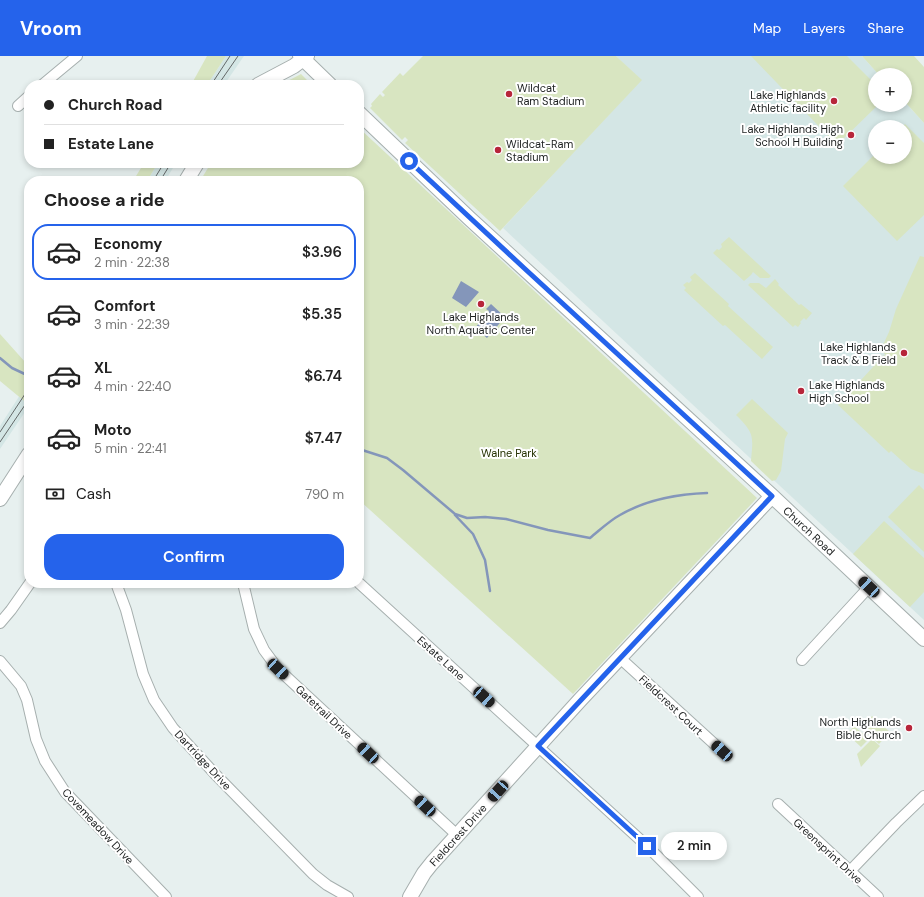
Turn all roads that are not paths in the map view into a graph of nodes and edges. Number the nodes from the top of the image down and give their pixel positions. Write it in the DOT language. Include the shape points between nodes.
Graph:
graph roads {
  1 [pos="77,56"];
  2 [pos="303,57"];
  3 [pos="48,80"];
  4 [pos="266,80"];
  5 [pos="325,80"];
  6 [pos="24,101"];
  7 [pos="18,106"];
  8 [pos="364,118"];
  9 [pos="24,462"];
  10 [pos="772,496"];
  11 [pos="0,499"];
  12 [pos="869,587"];
  13 [pos="26,588"];
  14 [pos="118,588"];
  15 [pos="244,588"];
  16 [pos="364,588"];
  17 [pos="0,623"];
  18 [pos="924,639"];
  19 [pos="620,658"];
  20 [pos="802,660"];
  21 [pos="0,661"];
  22 [pos="538,746"];
  23 [pos="722,751"];
  24 [pos="924,796"];
  25 [pos="778,804"];
  26 [pos="457,835"];
  27 [pos="850,871"];
  28 [pos="166,897"];
  29 [pos="348,897"];
  30 [pos="410,897"];
  31 [pos="698,897"];
  32 [pos="878,897"];
  1 -- 3 [label="street"];
  2 -- 4 [label="street"];
  2 -- 5 [label="street"];
  6 -- 7 [label="street"];
  8 -- 10 [label="street, Church Road" via="469,218"];
  9 -- 11 [label="street"];
  10 -- 12 [label="street, Church Road"];
  10 -- 19 [label="street, Fieldcrest Drive"];
  12 -- 18 [label="street, Church Road"];
  12 -- 20 [label="street"];
  13 -- 17 [label="street"];
  14 -- 29 [label="street, Dartridge Drive" via="143,674 154,700 173,728 313,874"];
  15 -- 26 [label="street, Gatetrail Drive" via="254,630 278,669"];
  16 -- 22 [label="street, Estate Lane"];
  19 -- 22 [label="street, Fieldcrest Drive"];
  19 -- 23 [label="street, Fieldcrest Court"];
  21 -- 28 [label="street, Covemeadow Drive" via="21,686 36,740 45,761 64,792"];
  22 -- 26 [label="street, Fieldcrest Drive"];
  22 -- 31 [label="street, Estate Lane" via="647,846"];
  24 -- 27 [label="street"];
  25 -- 27 [label="street, Greensprint Drive"];
  26 -- 30 [label="street, Fieldcrest Drive" via="424,873"];
  27 -- 32 [label="street, Greensprint Drive"];
}
